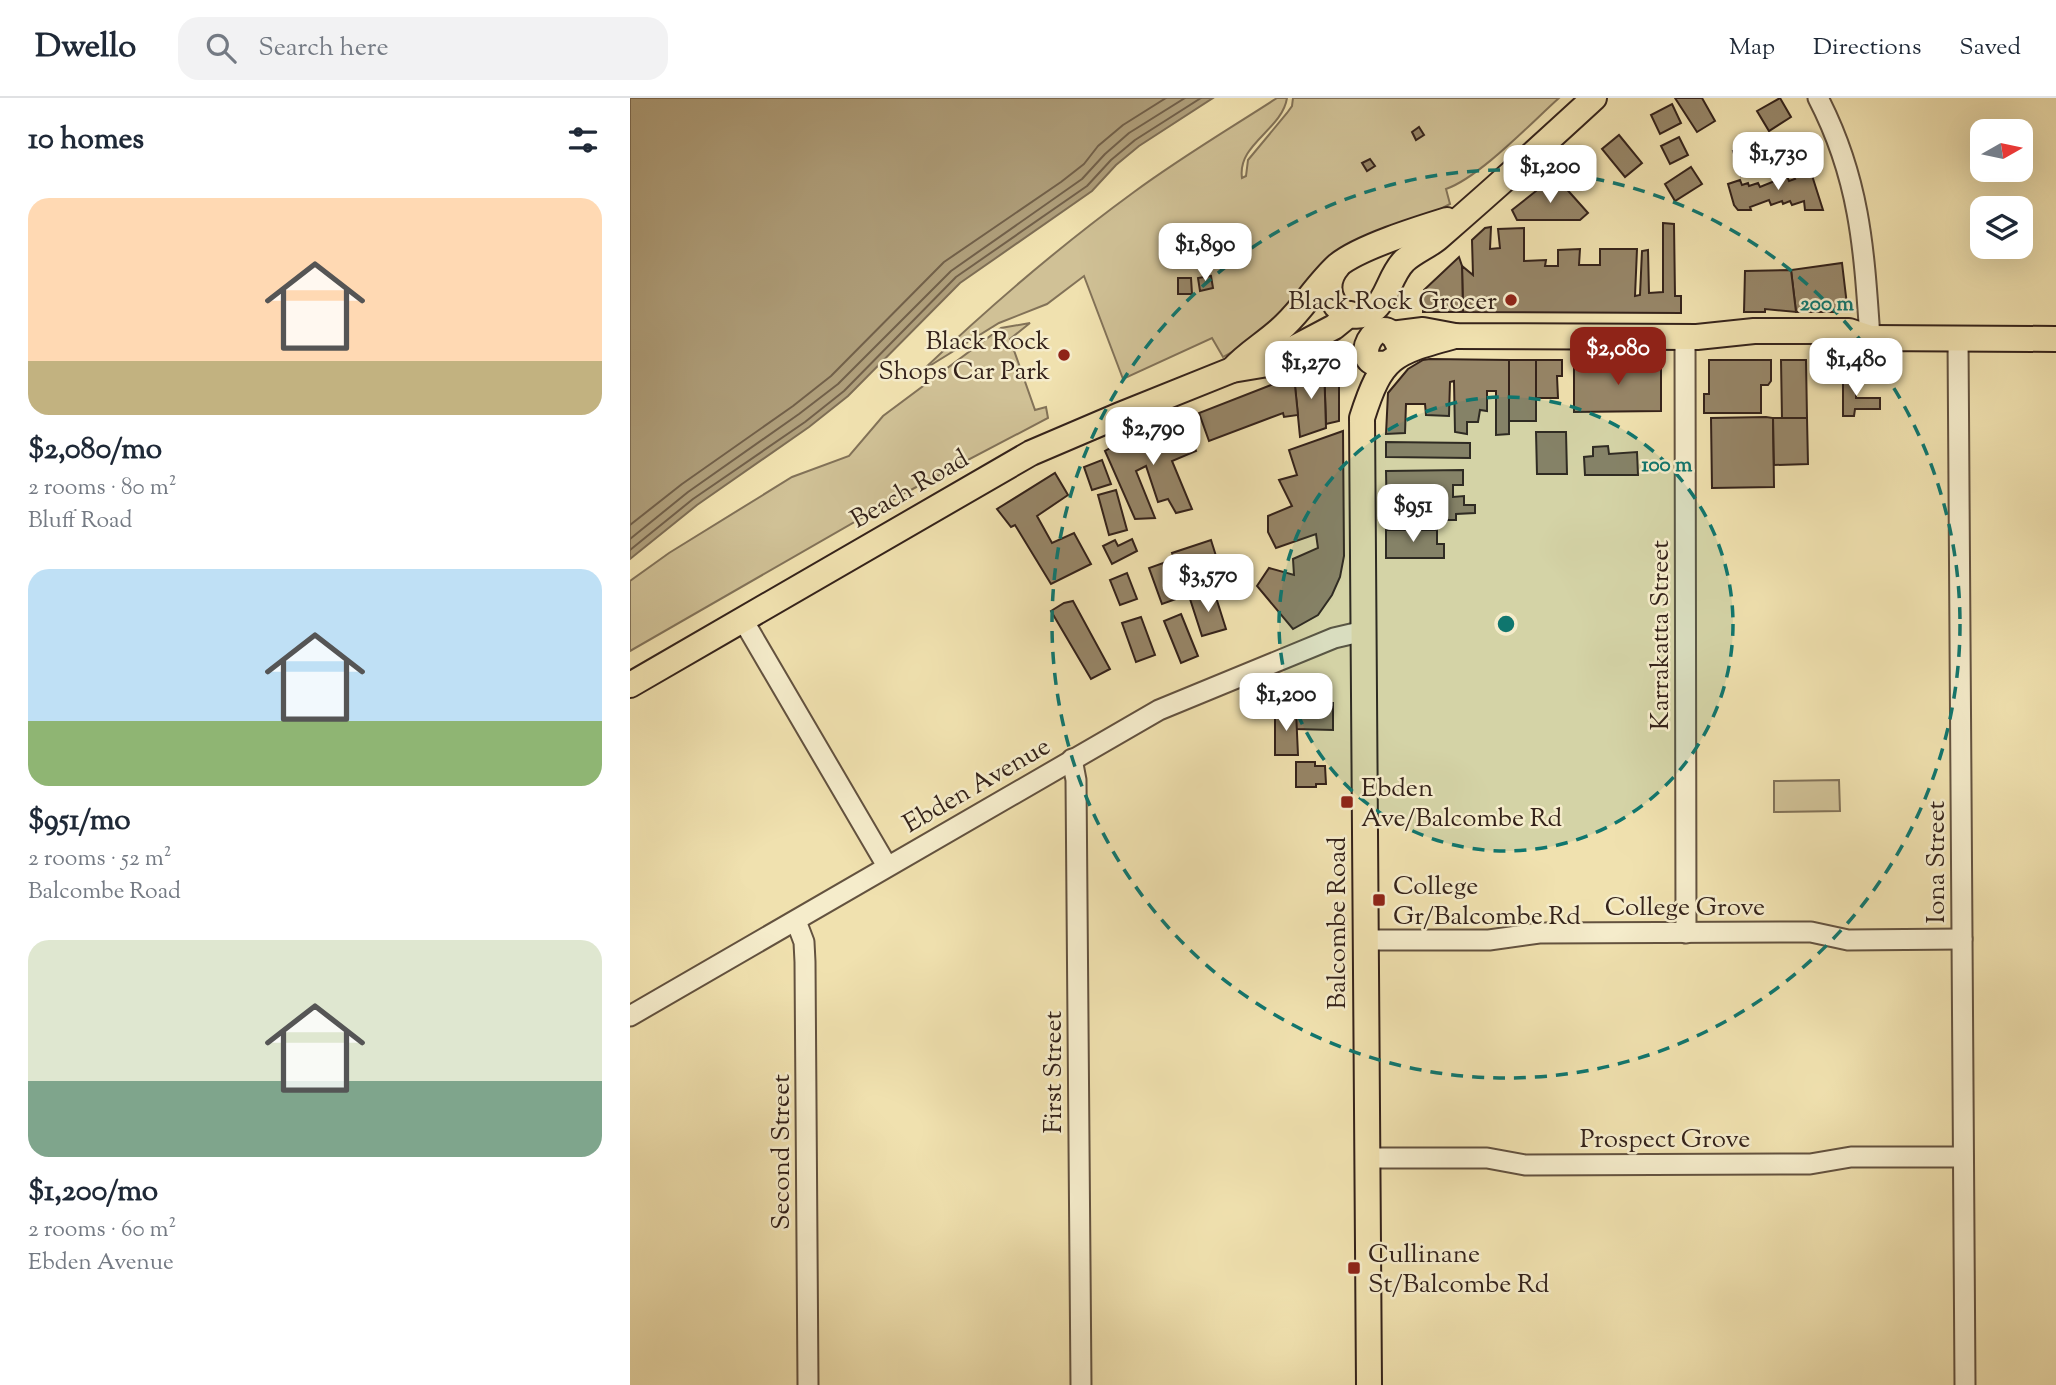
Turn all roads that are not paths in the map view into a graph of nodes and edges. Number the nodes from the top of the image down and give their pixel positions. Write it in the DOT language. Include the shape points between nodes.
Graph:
graph roads {
  1 [pos="1594,98"];
  2 [pos="1818,98"];
  3 [pos="1461,216"];
  4 [pos="1341,264"];
  5 [pos="1384,293"];
  6 [pos="1351,314"];
  7 [pos="1389,333"];
  8 [pos="1454,335"];
  9 [pos="1691,337"];
  10 [pos="1870,338"];
  11 [pos="1958,338"];
  12 [pos="2056,339"];
  13 [pos="1366,350"];
  14 [pos="1392,361"];
  15 [pos="1232,370"];
  16 [pos="1363,418"];
  17 [pos="743,620"];
  18 [pos="1364,631"];
  19 [pos="630,685"];
  20 [pos="1072,759"];
  21 [pos="887,866"];
  22 [pos="796,921"];
  23 [pos="1686,933"];
  24 [pos="1962,939"];
  25 [pos="1366,940"];
  26 [pos="630,1016"];
  27 [pos="1963,1157"];
  28 [pos="1367,1158"];
  29 [pos="808,1385"];
  30 [pos="1081,1385"];
  31 [pos="1369,1385"];
  32 [pos="1965,1385"];
  1 -- 3 [label="main road, Beach Road"];
  2 -- 10 [label="street" via="1842,151 1857,204"];
  3 -- 4 [label="main road, Beach Road" via="1370,247"];
  3 -- 5 [label="main road, Beach Road" via="1402,263"];
  4 -- 5 [label="main road" via="1362,259 1375,265 1383,277"];
  4 -- 6 [label="main road" via="1331,276 1329,293 1337,307"];
  4 -- 15 [label="main road, Beach Road" via="1294,317"];
  5 -- 6 [label="main road, Beach Road" via="1370,312"];
  5 -- 7 [label="main road" via="1396,316"];
  6 -- 13 [label="main road" via="1350,334"];
  6 -- 15 [label="main road, Beach Road" via="1262,365"];
  7 -- 8 [label="main road" via="1423,330"];
  7 -- 13 [label="main road" via="1373,335"];
  7 -- 14 [label="main road" via="1398,344"];
  8 -- 9 [label="main road"];
  8 -- 14 [label="main road" via="1419,345"];
  9 -- 10 [label="main road" via="1733,344 1849,344"];
  9 -- 23 [label="street, Karrakatta Street"];
  10 -- 11 [label="main road"];
  11 -- 12 [label="main road"];
  11 -- 24 [label="street, Iona Street"];
  13 -- 14 [label="main road" via="1374,362"];
  13 -- 16 [label="main road, Balcombe Road" via="1357,397"];
  14 -- 16 [label="main road, Balcombe Road" via="1377,378"];
  15 -- 17 [label="main road, Beach Road" via="1031,453"];
  16 -- 18 [label="main road, Balcombe Road"];
  17 -- 19 [label="main road, Beach Road"];
  17 -- 21 [label="street"];
  18 -- 20 [label="street, Ebden Avenue" via="1323,642 1159,710"];
  18 -- 25 [label="main road, Balcombe Road"];
  20 -- 21 [label="street, Ebden Avenue"];
  20 -- 30 [label="street, First Street" via="1076,780"];
  21 -- 22 [label="street, Ebden Avenue"];
  22 -- 26 [label="street, Ebden Avenue"];
  22 -- 29 [label="street, Second Street" via="805,962"];
  23 -- 24 [label="street, College Grove" via="1811,932 1848,940"];
  23 -- 25 [label="street, College Grove"];
  24 -- 27 [label="street, Iona Street"];
  25 -- 28 [label="main road, Balcombe Road"];
  27 -- 28 [label="street, Prospect Grove" via="1851,1157 1810,1164 1565,1165 1525,1165 1487,1158"];
  27 -- 32 [label="street, Iona Street"];
  28 -- 31 [label="main road, Balcombe Road"];
}
